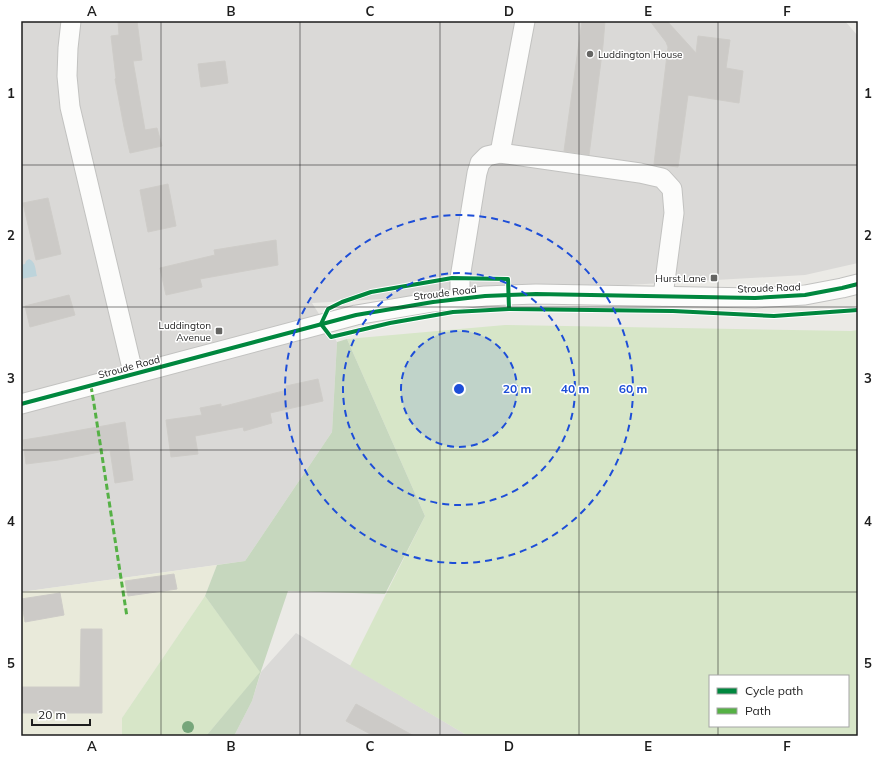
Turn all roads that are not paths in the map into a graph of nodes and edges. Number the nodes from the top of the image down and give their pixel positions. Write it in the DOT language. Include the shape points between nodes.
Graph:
graph roads {
  1 [pos="71,21"];
  2 [pos="526,21"];
  3 [pos="500,153"];
  4 [pos="858,284"];
  5 [pos="663,296"];
  6 [pos="460,299"];
  7 [pos="134,374"];
  8 [pos="21,404"];
  1 -- 7 [label="street" via="67,76 70,107"];
  2 -- 3 [label="street"];
  3 -- 5 [label="street" via="662,178 672,189 674,214"];
  3 -- 6 [label="street" via="488,156 480,163 477,172 460,278"];
  4 -- 5 [label="street, Stroude Road" via="805,295 755,298"];
  5 -- 6 [label="street, Stroude Road" via="536,294"];
  6 -- 7 [label="street, Stroude Road" via="356,315"];
  7 -- 8 [label="street, Stroude Road"];
}
